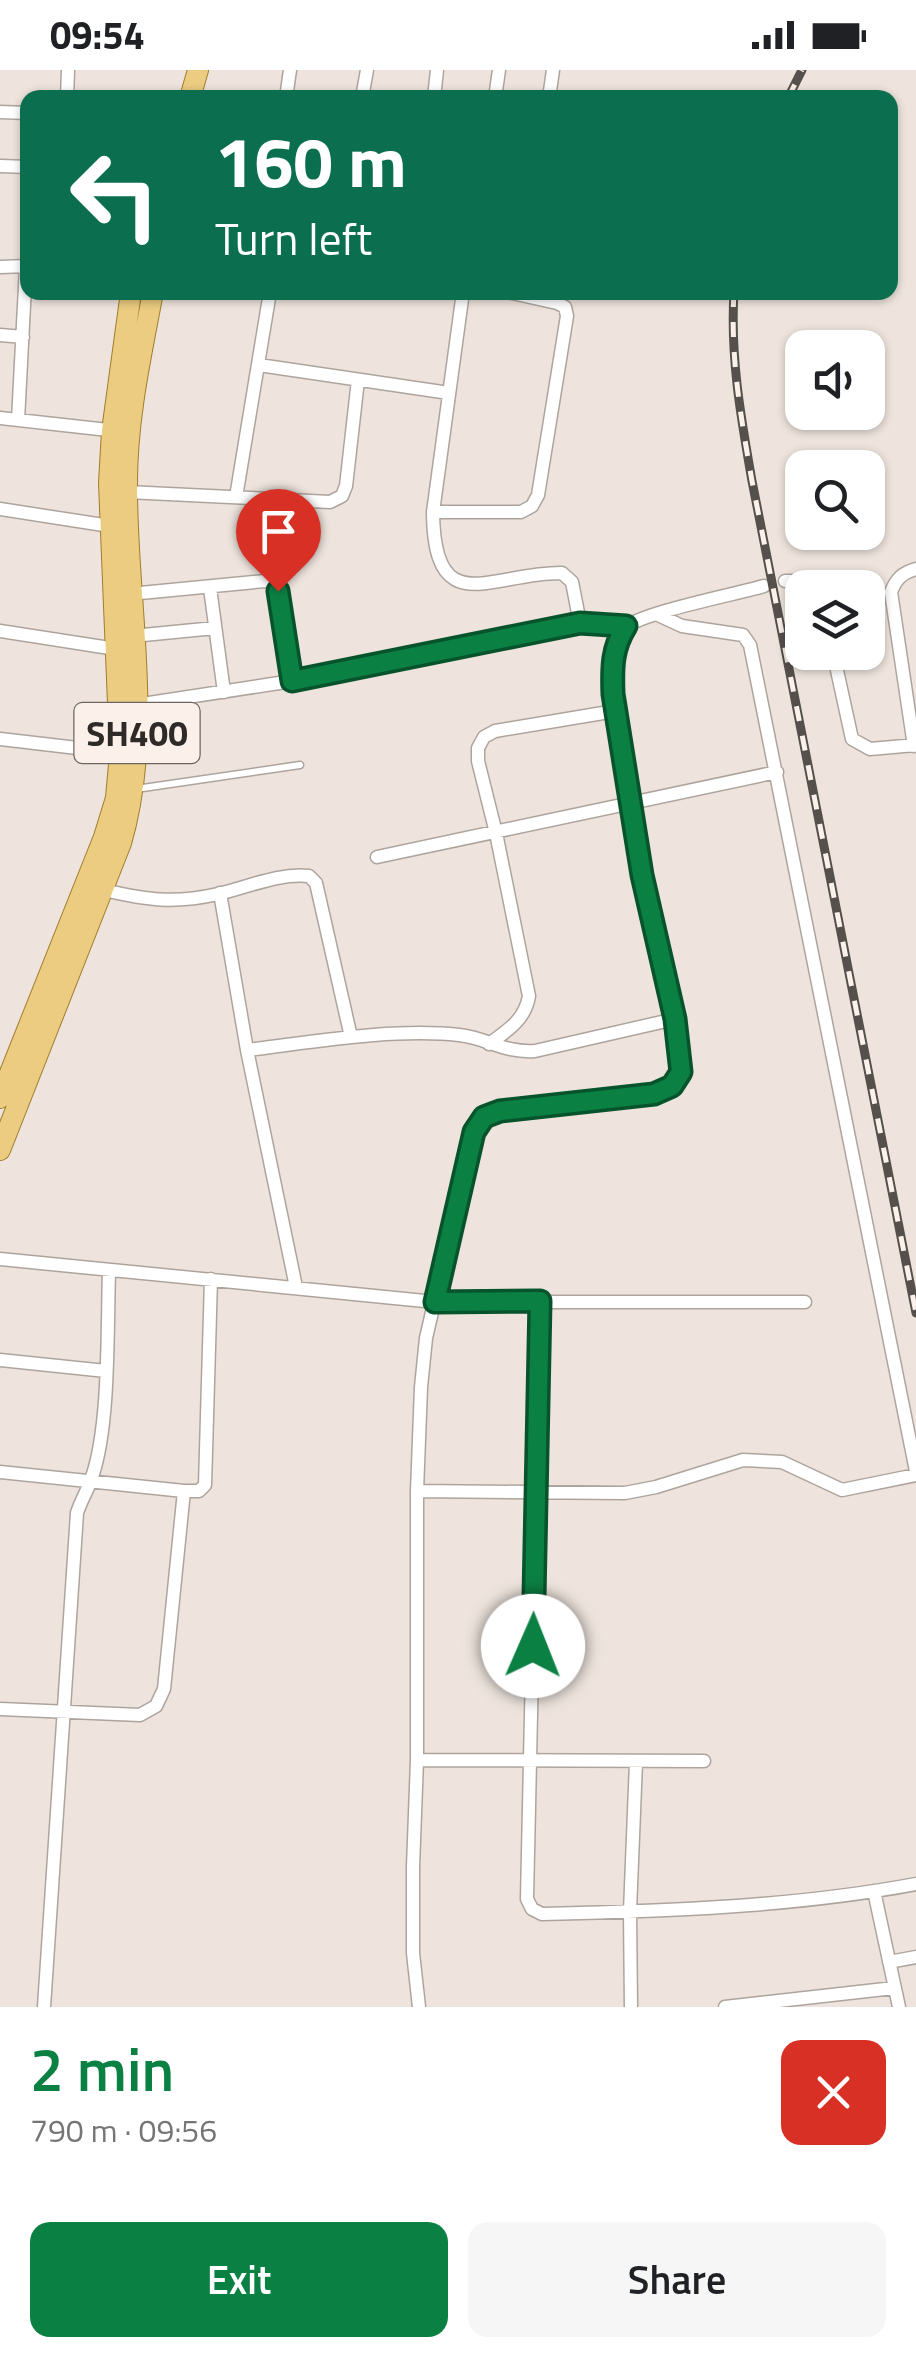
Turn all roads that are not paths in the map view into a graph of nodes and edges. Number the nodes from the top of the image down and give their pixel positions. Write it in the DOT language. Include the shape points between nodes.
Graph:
graph roads {
  1 [pos="25,300"];
  2 [pos="130,300"];
  3 [pos="150,300"];
  4 [pos="269,300"];
  5 [pos="462,300"];
  6 [pos="544,300"];
  7 [pos="0,335"];
  8 [pos="23,337"];
  9 [pos="259,365"];
  10 [pos="358,380"];
  11 [pos="449,393"];
  12 [pos="0,418"];
  13 [pos="18,420"];
  14 [pos="120,432"];
  15 [pos="127,492"];
  16 [pos="236,497"];
  17 [pos="0,509"];
  18 [pos="433,512"];
  19 [pos="110,526"];
  20 [pos="916,569"];
  21 [pos="764,586"];
  22 [pos="210,588"];
  23 [pos="130,594"];
  24 [pos="656,614"];
  25 [pos="580,623"];
  26 [pos="626,626"];
  27 [pos="215,628"];
  28 [pos="0,630"];
  29 [pos="124,642"];
  30 [pos="837,670"];
  31 [pos="292,681"];
  32 [pos="224,692"];
  33 [pos="136,705"];
  34 [pos="616,711"];
  35 [pos="0,739"];
  36 [pos="915,745"];
  37 [pos="120,753"];
  38 [pos="300,765"];
  39 [pos="777,772"];
  40 [pos="135,789"];
  41 [pos="630,804"];
  42 [pos="496,832"];
  43 [pos="378,857"];
  44 [pos="104,890"];
  45 [pos="220,893"];
  46 [pos="675,1019"];
  47 [pos="351,1037"];
  48 [pos="488,1044"];
  49 [pos="247,1050"];
  50 [pos="0,1098"];
  51 [pos="4,1128"];
  52 [pos="0,1150"];
  53 [pos="0,1259"];
  54 [pos="109,1272"];
  55 [pos="211,1279"];
  56 [pos="296,1288"];
  57 [pos="540,1301"];
  58 [pos="435,1302"];
  59 [pos="805,1302"];
  60 [pos="0,1360"];
  61 [pos="106,1370"];
  62 [pos="0,1472"];
  63 [pos="916,1473"];
  64 [pos="92,1479"];
  65 [pos="184,1490"];
  66 [pos="417,1491"];
  67 [pos="536,1494"];
  68 [pos="0,1709"];
  69 [pos="62,1714"];
  70 [pos="416,1760"];
  71 [pos="530,1760"];
  72 [pos="704,1761"];
  73 [pos="636,1762"];
  74 [pos="916,1884"];
  75 [pos="874,1892"];
  76 [pos="630,1912"];
  77 [pos="916,1958"];
  78 [pos="889,1962"];
  79 [pos="894,1988"];
  80 [pos="44,2007"];
  81 [pos="419,2007"];
  82 [pos="631,2007"];
  83 [pos="725,2007"];
  84 [pos="899,2007"];
  1 -- 8 [label="street"];
  2 -- 14 [label="main road, SH400"];
  3 -- 14 [label="main road, SH400"];
  4 -- 9 [label="street"];
  5 -- 11 [label="street"];
  6 -- 18 [label="street" via="565,307 567,316 538,495 521,512"];
  7 -- 8 [label="street"];
  8 -- 13 [label="street"];
  9 -- 10 [label="street"];
  9 -- 16 [label="street"];
  10 -- 11 [label="street"];
  10 -- 16 [label="street" via="342,496 330,502"];
  11 -- 18 [label="street"];
  12 -- 13 [label="street"];
  13 -- 14 [label="street"];
  14 -- 15 [label="main road, SH400"];
  14 -- 19 [label="main road, SH400"];
  15 -- 16 [label="street"];
  15 -- 23 [label="main road, SH400"];
  17 -- 19 [label="street"];
  18 -- 25 [label="street" via="433,547 442,568 459,582 482,586 562,573 572,582"];
  19 -- 29 [label="main road, SH400"];
  20 -- 36 [label="street" via="905,572 891,592"];
  21 -- 24 [label="street"];
  22 -- 23 [label="street"];
  22 -- 27 [label="street"];
  22 -- 31 [label="street" via="273,584"];
  23 -- 29 [label="main road, SH400"];
  24 -- 26 [label="street"];
  24 -- 39 [label="street" via="682,626 744,635"];
  25 -- 26 [label="street"];
  25 -- 31 [label="street"];
  26 -- 34 [label="street" via="612,665"];
  27 -- 29 [label="street"];
  27 -- 32 [label="street"];
  28 -- 29 [label="street"];
  29 -- 33 [label="main road, SH400"];
  29 -- 37 [label="main road, SH400"];
  30 -- 36 [label="street" via="852,739 870,749"];
  31 -- 32 [label="street"];
  32 -- 33 [label="street"];
  33 -- 40 [label="main road, SH400"];
  34 -- 41 [label="street"];
  34 -- 42 [label="street" via="484,737 478,761"];
  35 -- 37 [label="street"];
  37 -- 50 [label="main road, SH400" via="104,838"];
  38 -- 40 [label="lane"];
  39 -- 41 [label="street"];
  39 -- 63 [label="street"];
  40 -- 44 [label="main road, SH400"];
  41 -- 42 [label="street"];
  41 -- 46 [label="street"];
  42 -- 43 [label="street"];
  42 -- 48 [label="street" via="528,996 516,1024"];
  44 -- 45 [label="street" via="160,902"];
  44 -- 51 [label="main road, SH400"];
  45 -- 47 [label="street" via="278,876 309,876 316,883"];
  45 -- 49 [label="street"];
  46 -- 48 [label="street" via="535,1051"];
  46 -- 58 [label="street" via="681,1072 672,1086 484,1117 474,1132"];
  47 -- 48 [label="street" via="458,1035"];
  47 -- 49 [label="street"];
  49 -- 56 [label="street"];
  51 -- 52 [label="main road, SH400"];
  53 -- 54 [label="street"];
  54 -- 55 [label="street"];
  54 -- 61 [label="street"];
  55 -- 56 [label="street"];
  55 -- 65 [label="street" via="206,1480 199,1490"];
  56 -- 58 [label="street"];
  57 -- 58 [label="street"];
  57 -- 59 [label="street"];
  57 -- 67 [label="street"];
  58 -- 66 [label="street" via="426,1338"];
  60 -- 61 [label="street"];
  61 -- 64 [label="street"];
  62 -- 64 [label="street"];
  63 -- 67 [label="street" via="842,1490 782,1462 743,1460 639,1491"];
  64 -- 65 [label="street"];
  64 -- 69 [label="street" via="77,1513"];
  65 -- 69 [label="street" via="164,1689 156,1706 140,1715"];
  66 -- 67 [label="street"];
  66 -- 70 [label="street"];
  67 -- 71 [label="street"];
  68 -- 69 [label="street"];
  69 -- 80 [label="street"];
  70 -- 71 [label="street"];
  70 -- 81 [label="street" via="413,1953"];
  71 -- 73 [label="street"];
  71 -- 76 [label="street" via="532,1909"];
  72 -- 73 [label="street"];
  73 -- 76 [label="street"];
  74 -- 75 [label="street"];
  75 -- 76 [label="street"];
  75 -- 78 [label="street"];
  76 -- 82 [label="street"];
  77 -- 78 [label="street"];
  78 -- 79 [label="street"];
  79 -- 83 [label="street"];
  79 -- 84 [label="street"];
}
